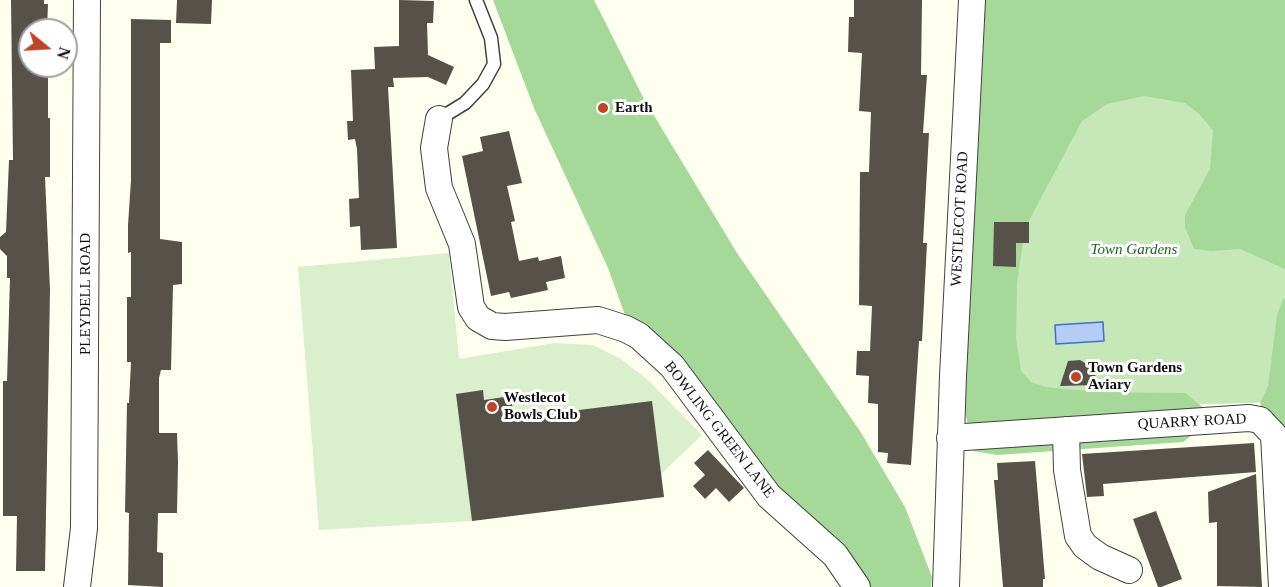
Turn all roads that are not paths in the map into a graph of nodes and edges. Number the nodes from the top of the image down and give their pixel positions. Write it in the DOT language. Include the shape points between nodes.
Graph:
graph roads {
  1 [pos="87,0"];
  2 [pos="476,0"];
  3 [pos="972,0"];
  4 [pos="439,119"];
  5 [pos="1066,430"];
  6 [pos="950,438"];
  7 [pos="1129,570"];
  8 [pos="77,587"];
  9 [pos="857,587"];
  10 [pos="946,587"];
  11 [pos="1282,587"];
  1 -- 8 [label="street, PLEYDELL ROAD" via="84,528"];
  2 -- 4 [label="lane" via="491,39 494,64 483,84 465,103"];
  3 -- 6 [label="street, WESTLECOT ROAD"];
  4 -- 9 [label="street, BOWLING GREEN LANE" via="434,148 439,188 462,244 471,307 478,318 492,326 505,327 598,320 639,336 672,366 769,496 835,555"];
  5 -- 6 [label="street, QUARRY ROAD"];
  5 -- 7 [label="street" via="1067,470 1078,536 1100,557"];
  5 -- 11 [label="street, QUARRY ROAD" via="1249,417 1270,427 1274,435"];
  6 -- 10 [label="street, WESTLECOT ROAD"];
}
